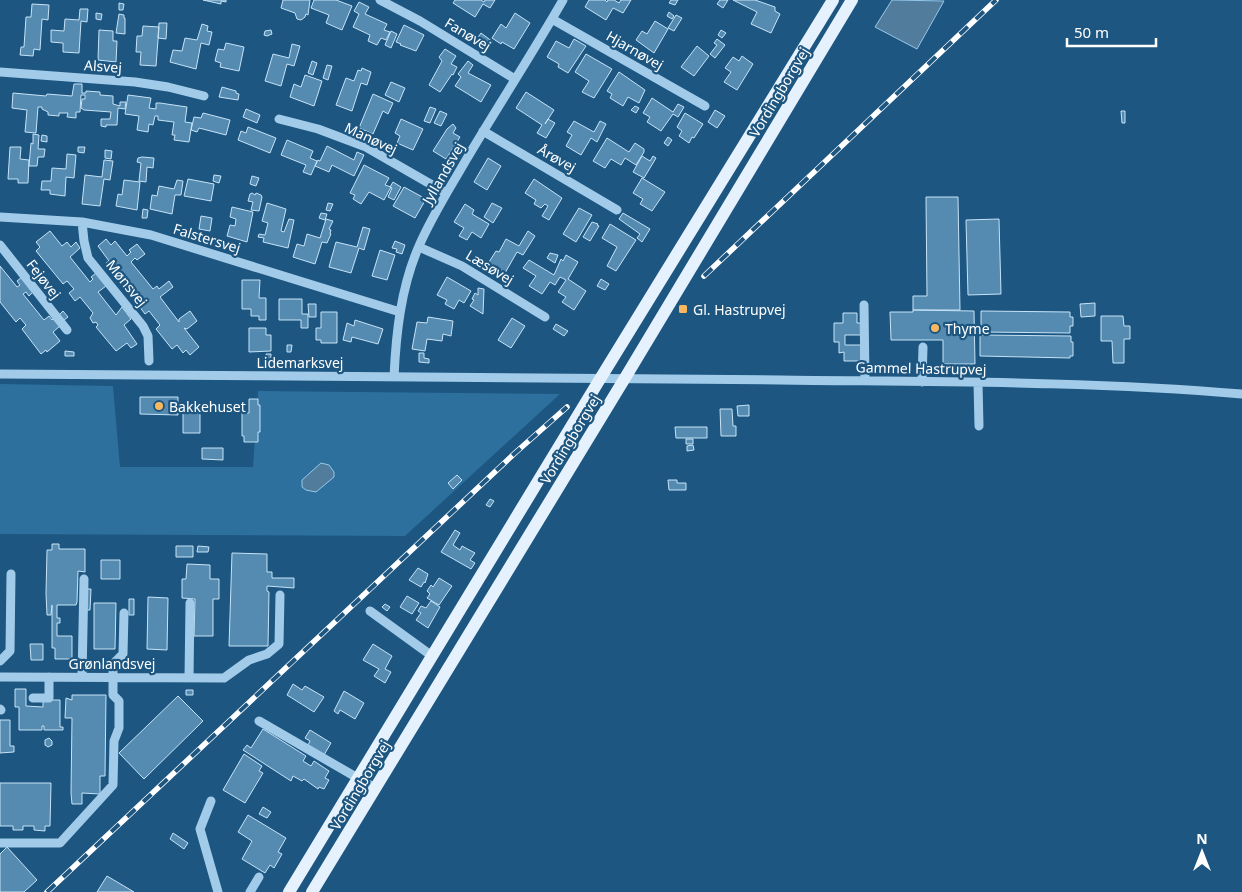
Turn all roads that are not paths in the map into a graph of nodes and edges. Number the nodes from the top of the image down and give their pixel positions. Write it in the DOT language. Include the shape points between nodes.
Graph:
graph roads {
  1 [pos="380,0"];
  2 [pos="563,0"];
  3 [pos="833,0"];
  4 [pos="852,0"];
  5 [pos="552,19"];
  6 [pos="0,72"];
  7 [pos="515,78"];
  8 [pos="204,96"];
  9 [pos="705,106"];
  10 [pos="279,119"];
  11 [pos="483,131"];
  12 [pos="446,193"];
  13 [pos="617,210"];
  14 [pos="0,217"];
  15 [pos="82,222"];
  16 [pos="0,245"];
  17 [pos="419,247"];
  18 [pos="864,305"];
  19 [pos="400,312"];
  20 [pos="544,317"];
  21 [pos="67,330"];
  22 [pos="923,347"];
  23 [pos="149,361"];
  24 [pos="0,374"];
  25 [pos="394,377"];
  26 [pos="625,378"];
  27 [pos="600,379"];
  28 [pos="866,381"];
  29 [pos="922,382"];
  30 [pos="978,383"];
  31 [pos="1242,394"];
  32 [pos="979,426"];
  33 [pos="11,574"];
  34 [pos="84,580"];
  35 [pos="280,595"];
  36 [pos="190,603"];
  37 [pos="370,611"];
  38 [pos="124,613"];
  39 [pos="432,656"];
  40 [pos="0,661"];
  41 [pos="0,677"];
  42 [pos="50,677"];
  43 [pos="82,677"];
  44 [pos="113,677"];
  45 [pos="189,678"];
  46 [pos="33,698"];
  47 [pos="259,721"];
  48 [pos="358,779"];
  49 [pos="375,788"];
  50 [pos="211,801"];
  51 [pos="0,843"];
  52 [pos="259,877"];
  53 [pos="218,892"];
  54 [pos="250,892"];
  55 [pos="289,892"];
  56 [pos="312,892"];
  1 -- 7 [label="street, Fanøvej"];
  2 -- 5 [label="street, Jyllandsvej"];
  3 -- 27 [label="main road, Vordingborgvej"];
  4 -- 26 [label="main road, Vordingborgvej"];
  5 -- 7 [label="street, Jyllandsvej"];
  5 -- 9 [label="street, Hjarnøvej"];
  6 -- 8 [label="street, Alsvej" via="135,82"];
  7 -- 11 [label="street, Jyllandsvej"];
  10 -- 12 [label="street, Manøvej" via="366,147"];
  11 -- 12 [label="street, Jyllandsvej"];
  11 -- 13 [label="street, Årøvej"];
  12 -- 17 [label="street, Jyllandsvej"];
  14 -- 15 [label="street, Falstersvej"];
  15 -- 19 [label="street, Falstersvej" via="152,235"];
  15 -- 23 [label="street, Mønsvej" via="88,258 143,326 148,336"];
  16 -- 21 [label="street, Fejøvej"];
  17 -- 19 [label="street, Jyllandsvej"];
  17 -- 20 [label="street, Læsøvej" via="462,266"];
  18 -- 28 [label="street"];
  19 -- 25 [label="street, Jyllandsvej"];
  22 -- 29 [label="street"];
  24 -- 25 [label="street, Lidemarksvej"];
  25 -- 27 [label="street, Lidemarksvej"];
  26 -- 27 [label="street, Gammel Hastrupvej"];
  26 -- 28 [label="street, Gammel Hastrupvej"];
  26 -- 49 [label="main road, Vordingborgvej"];
  27 -- 39 [label="main road, Vordingborgvej"];
  28 -- 29 [label="street, Gammel Hastrupvej"];
  29 -- 30 [label="street, Gammel Hastrupvej"];
  30 -- 31 [label="street, Gammel Hastrupvej" via="1085,384"];
  30 -- 32 [label="street"];
  33 -- 40 [label="street" via="10,651"];
  34 -- 43 [label="street"];
  35 -- 45 [label="street, Grønlandsvej" via="279,644 224,678"];
  36 -- 45 [label="street"];
  37 -- 39 [label="street"];
  38 -- 44 [label="street" via="123,654 112,664"];
  39 -- 48 [label="main road, Vordingborgvej"];
  41 -- 42 [label="street, Grønlandsvej"];
  42 -- 43 [label="street, Grønlandsvej"];
  42 -- 46 [label="street" via="49,698"];
  43 -- 44 [label="street, Grønlandsvej"];
  44 -- 45 [label="street, Grønlandsvej"];
  44 -- 51 [label="street" via="113,695 119,701 119,728 114,741 113,784 60,843"];
  47 -- 48 [label="street"];
  48 -- 49 [label="street"];
  48 -- 55 [label="main road, Vordingborgvej"];
  49 -- 56 [label="main road, Vordingborgvej"];
  50 -- 53 [label="street" via="200,829"];
  52 -- 54 [label="street"];
}
